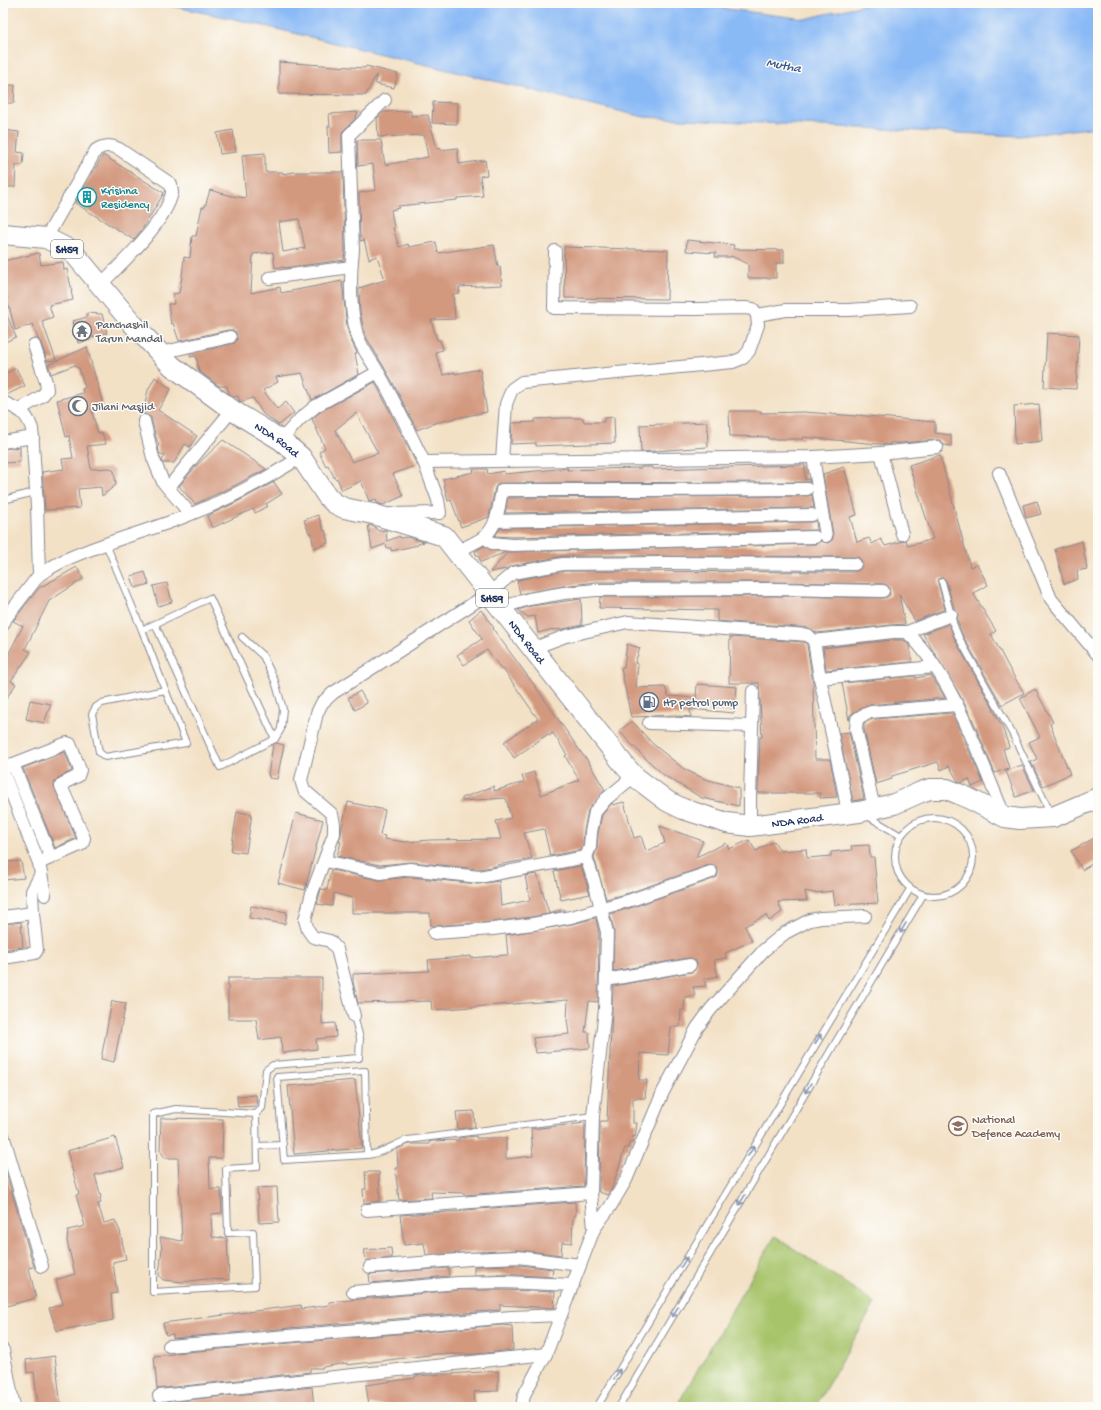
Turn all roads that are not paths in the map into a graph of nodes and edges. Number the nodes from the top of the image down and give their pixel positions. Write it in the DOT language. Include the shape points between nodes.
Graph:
graph roads {
  1 [pos="384,100"];
  2 [pos="3,234"];
  3 [pos="46,238"];
  4 [pos="555,251"];
  5 [pos="351,267"];
  6 [pos="269,278"];
  7 [pos="106,292"];
  8 [pos="910,306"];
  9 [pos="758,315"];
  10 [pos="230,337"];
  11 [pos="34,345"];
  12 [pos="160,353"];
  13 [pos="378,372"];
  14 [pos="3,402"];
  15 [pos="19,410"];
  16 [pos="232,410"];
  17 [pos="144,421"];
  18 [pos="33,437"];
  19 [pos="281,440"];
  20 [pos="3,442"];
  21 [pos="937,447"];
  22 [pos="881,453"];
  23 [pos="301,457"];
  24 [pos="813,457"];
  25 [pos="502,460"];
  26 [pos="424,462"];
  27 [pos="999,473"];
  28 [pos="168,488"];
  29 [pos="807,489"];
  30 [pos="36,492"];
  31 [pos="3,500"];
  32 [pos="186,509"];
  33 [pos="373,514"];
  34 [pos="812,515"];
  35 [pos="494,521"];
  36 [pos="902,534"];
  37 [pos="484,537"];
  38 [pos="106,544"];
  39 [pos="456,552"];
  40 [pos="855,564"];
  41 [pos="39,575"];
  42 [pos="942,582"];
  43 [pos="883,591"];
  44 [pos="494,601"];
  45 [pos="951,615"];
  46 [pos="4,620"];
  47 [pos="155,624"];
  48 [pos="142,630"];
  49 [pos="906,632"];
  50 [pos="242,637"];
  51 [pos="814,641"];
  52 [pos="531,649"];
  53 [pos="1098,655"];
  54 [pos="934,667"];
  55 [pos="820,678"];
  56 [pos="165,690"];
  57 [pos="753,691"];
  58 [pos="957,705"];
  59 [pos="649,723"];
  60 [pos="752,726"];
  61 [pos="275,739"];
  62 [pos="8,766"];
  63 [pos="3,772"];
  64 [pos="634,776"];
  65 [pos="1096,802"];
  66 [pos="861,811"];
  67 [pos="1005,817"];
  68 [pos="1053,818"];
  69 [pos="750,826"];
  70 [pos="901,836"];
  71 [pos="586,857"];
  72 [pos="51,858"];
  73 [pos="325,860"];
  74 [pos="40,869"];
  75 [pos="711,872"];
  76 [pos="910,889"];
  77 [pos="45,895"];
  78 [pos="923,895"];
  79 [pos="601,908"];
  80 [pos="33,912"];
  81 [pos="865,916"];
  82 [pos="3,917"];
  83 [pos="434,933"];
  84 [pos="3,958"];
  85 [pos="690,964"];
  86 [pos="606,980"];
  87 [pos="354,1016"];
  88 [pos="256,1114"];
  89 [pos="592,1116"];
  90 [pos="3,1135"];
  91 [pos="283,1145"];
  92 [pos="257,1146"];
  93 [pos="367,1155"];
  94 [pos="591,1193"];
  95 [pos="367,1210"];
  96 [pos="594,1229"];
  97 [pos="580,1265"];
  98 [pos="42,1266"];
  99 [pos="370,1267"];
  100 [pos="573,1285"];
  101 [pos="353,1292"];
  102 [pos="561,1315"];
  103 [pos="169,1346"];
  104 [pos="3,1350"];
  105 [pos="546,1354"];
  106 [pos="159,1396"];
  107 [pos="14,1407"];
  108 [pos="522,1407"];
  109 [pos="597,1407"];
  110 [pos="619,1407"];
  1 -- 5 [label="street" via="349,135 353,250"];
  2 -- 3 [label="main road, NDA Road / SH59"];
  3 -- 7 [label="main road, NDA Road / SH59" via="72,251"];
  3 -- 7 [label="street" via="96,150 102,146 119,149 171,184 172,192 164,211"];
  4 -- 9 [label="street" via="554,308 745,308 753,309"];
  5 -- 6 [label="street"];
  5 -- 13 [label="street" via="353,315 358,336 364,351"];
  7 -- 12 [label="main road, NDA Road / SH59"];
  8 -- 9 [label="street" via="786,310"];
  9 -- 25 [label="street" via="758,325 749,351 743,358 733,362 522,382 512,389 506,404"];
  10 -- 12 [label="street"];
  11 -- 15 [label="street" via="47,390"];
  12 -- 16 [label="main road, NDA Road / SH59" via="172,366"];
  13 -- 19 [label="street" via="316,406"];
  13 -- 26 [label="street"];
  14 -- 15 [label="street"];
  15 -- 18 [label="street" via="28,419"];
  16 -- 19 [label="main road, NDA Road / SH59"];
  16 -- 28 [label="street"];
  17 -- 28 [label="street" via="153,458"];
  18 -- 20 [label="street"];
  18 -- 30 [label="street"];
  19 -- 23 [label="main road, NDA Road / SH59"];
  21 -- 22 [label="street"];
  22 -- 24 [label="street"];
  22 -- 36 [label="street"];
  23 -- 33 [label="main road, NDA Road / SH59" via="334,503 344,508"];
  23 -- 38 [label="street" via="225,500"];
  24 -- 25 [label="street"];
  24 -- 37 [label="street" via="820,537 512,545 492,543"];
  25 -- 26 [label="street"];
  26 -- 33 [label="street" via="440,513"];
  27 -- 53 [label="street" via="1051,599"];
  28 -- 32 [label="street"];
  29 -- 35 [label="street" via="502,490"];
  30 -- 31 [label="lane"];
  30 -- 41 [label="street"];
  33 -- 39 [label="main road, NDA Road / SH59" via="444,536"];
  34 -- 35 [label="street"];
  35 -- 37 [label="street"];
  37 -- 39 [label="street"];
  38 -- 41 [label="street" via="64,560"];
  38 -- 48 [label="lane"];
  39 -- 44 [label="main road, NDA Road / SH59"];
  40 -- 44 [label="street" via="563,564 513,573"];
  41 -- 46 [label="street"];
  42 -- 45 [label="lane"];
  43 -- 44 [label="street" via="596,590"];
  44 -- 52 [label="main road, NDA Road / SH59"];
  44 -- 73 [label="street" via="333,693 322,703 317,713 301,780 304,790 332,814 334,834"];
  45 -- 49 [label="street"];
  45 -- 68 [label="lane" via="959,638 1012,733"];
  47 -- 48 [label="lane"];
  47 -- 61 [label="lane" via="210,598"];
  47 -- 61 [label="lane" via="220,767"];
  48 -- 56 [label="lane"];
  49 -- 51 [label="street"];
  49 -- 54 [label="street" via="918,642"];
  50 -- 61 [label="lane" via="263,656 276,681 283,709 281,729"];
  51 -- 52 [label="street" via="808,635 628,622 566,636"];
  51 -- 55 [label="street"];
  52 -- 64 [label="main road, NDA Road / SH59"];
  54 -- 55 [label="street"];
  54 -- 58 [label="street"];
  55 -- 66 [label="street" via="843,786"];
  56 -- 56 [label="lane" via="186,743 105,757 99,752 92,714 96,707 102,703"];
  57 -- 60 [label="street"];
  58 -- 66 [label="street" via="871,712 857,719"];
  58 -- 67 [label="street"];
  59 -- 60 [label="street"];
  60 -- 69 [label="street"];
  62 -- 72 [label="street"];
  62 -- 72 [label="street" via="63,744 70,744 80,773 61,786 84,841"];
  63 -- 74 [label="street"];
  64 -- 69 [label="main road, NDA Road / SH59" via="667,801 683,809 727,823"];
  64 -- 71 [label="street" via="606,799 595,812"];
  65 -- 68 [label="main road, NDA Road"];
  66 -- 67 [label="main road, NDA Road" via="894,804 930,789 948,789"];
  66 -- 69 [label="main road, NDA Road / SH59"];
  66 -- 70 [label="lane"];
  67 -- 68 [label="main road, NDA Road" via="1020,820"];
  70 -- 76 [label="lane" via="896,846 897,870 902,881"];
  70 -- 78 [label="lane" via="919,821 932,818 946,820 958,826 967,836 972,848 973,862 969,875 961,886 936,897"];
  71 -- 73 [label="street" via="479,877 410,869 380,873"];
  71 -- 79 [label="street"];
  72 -- 74 [label="street"];
  73 -- 87 [label="street" via="305,920 313,937 330,941 337,949"];
  74 -- 77 [label="street"];
  74 -- 80 [label="street" via="32,891"];
  75 -- 79 [label="street"];
  76 -- 78 [label="lane"];
  109 -- 76 [label="lane, one-way"];
  78 -- 110 [label="lane, one-way"];
  79 -- 83 [label="street" via="533,924"];
  79 -- 86 [label="street" via="607,932"];
  80 -- 82 [label="street"];
  80 -- 84 [label="street" via="37,947 35,953"];
  81 -- 96 [label="street" via="810,920 785,934 764,950 711,1009 697,1028 664,1092 626,1180"];
  85 -- 86 [label="street"];
  86 -- 89 [label="street"];
  87 -- 88 [label="lane" via="360,1038 359,1058 273,1065 266,1070 262,1108"];
  88 -- 92 [label="lane"];
  88 -- 92 [label="lane" via="176,1109 153,1114 153,1292 255,1286 253,1232 228,1233 226,1169 257,1167"];
  89 -- 93 [label="lane" via="408,1140"];
  89 -- 94 [label="street"];
  90 -- 98 [label="street"];
  91 -- 92 [label="lane"];
  91 -- 93 [label="lane" via="284,1160"];
  91 -- 93 [label="lane" via="277,1077 365,1071"];
  94 -- 95 [label="street"];
  94 -- 96 [label="street"];
  96 -- 97 [label="street"];
  97 -- 99 [label="street" via="518,1257"];
  97 -- 100 [label="street"];
  100 -- 101 [label="street" via="458,1283"];
  100 -- 102 [label="street"];
  102 -- 103 [label="street"];
  102 -- 105 [label="street"];
  104 -- 107 [label="street"];
  105 -- 106 [label="street"];
  105 -- 108 [label="street" via="524,1395"];
}
